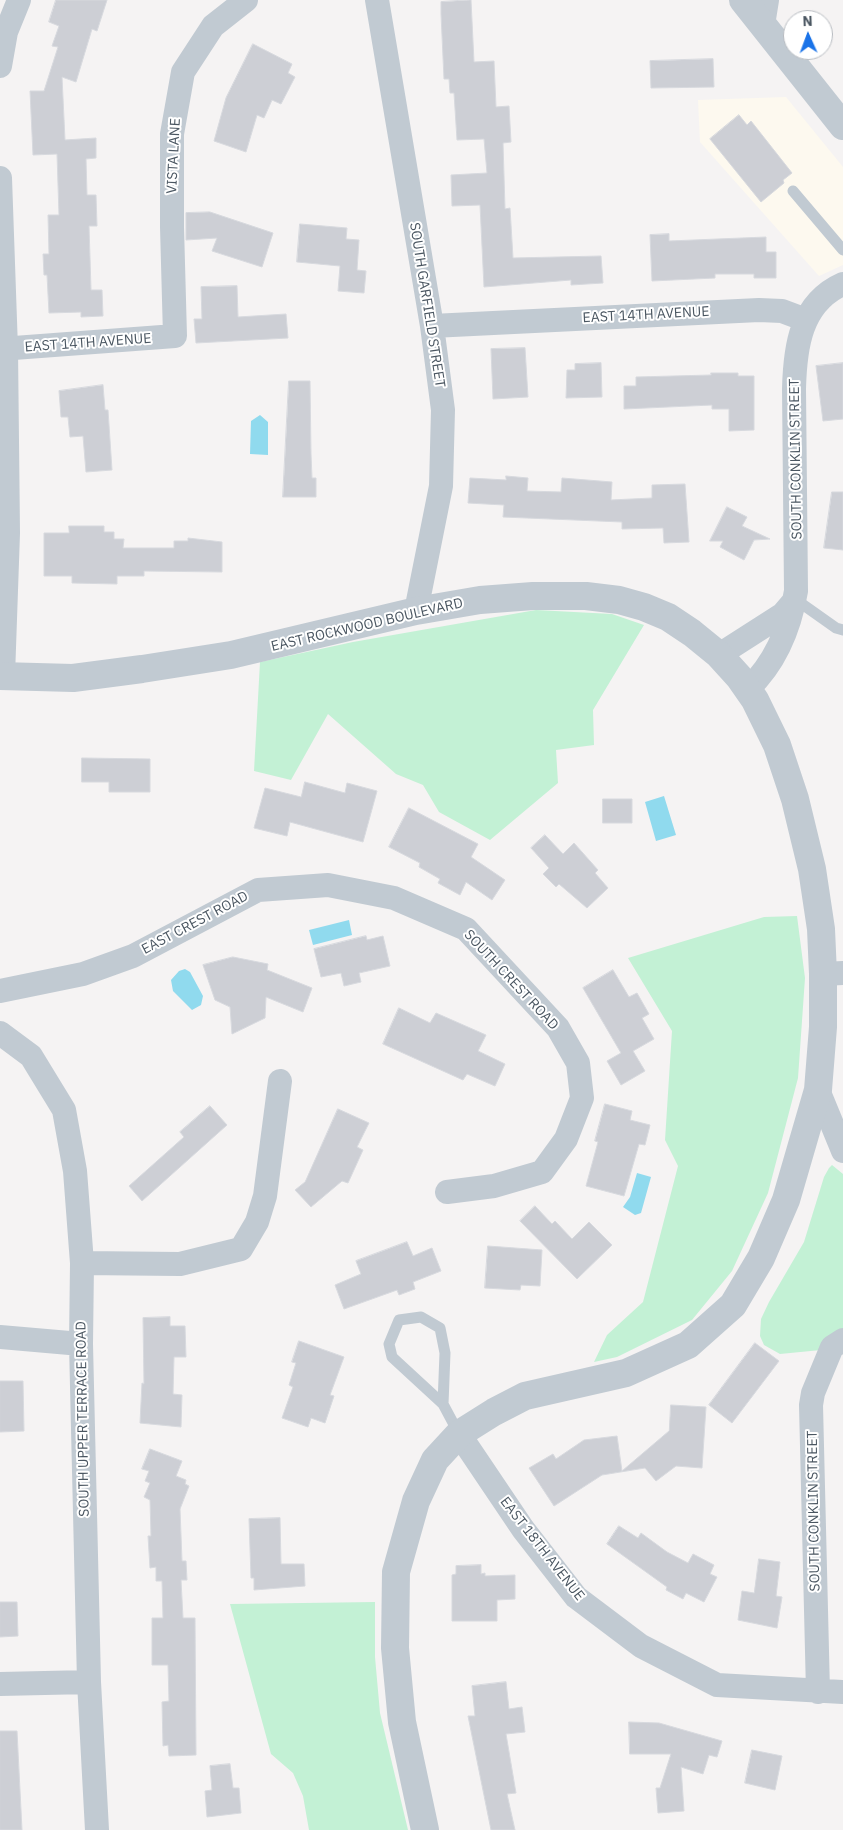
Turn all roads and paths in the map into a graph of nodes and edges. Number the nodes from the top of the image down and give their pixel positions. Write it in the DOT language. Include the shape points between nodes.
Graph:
graph roads {
  1 [pos="19,0"];
  2 [pos="246,0"];
  3 [pos="377,0"];
  4 [pos="742,0"];
  5 [pos="765,12"];
  6 [pos="0,66"];
  7 [pos="843,126"];
  8 [pos="0,178"];
  9 [pos="792,191"];
  10 [pos="843,250"];
  11 [pos="843,284"];
  12 [pos="806,320"];
  13 [pos="432,326"];
  14 [pos="175,336"];
  15 [pos="3,349"];
  16 [pos="795,599"];
  17 [pos="416,611"];
  18 [pos="843,630"];
  19 [pos="719,655"];
  20 [pos="1,676"];
  21 [pos="748,689"];
  22 [pos="394,898"];
  23 [pos="833,974"];
  24 [pos="0,991"];
  25 [pos="0,1034"];
  26 [pos="280,1081"];
  27 [pos="818,1090"];
  28 [pos="843,1151"];
  29 [pos="447,1192"];
  30 [pos="82,1263"];
  31 [pos="0,1338"];
  32 [pos="843,1340"];
  33 [pos="81,1344"];
  34 [pos="443,1404"];
  35 [pos="459,1434"];
  36 [pos="89,1682"];
  37 [pos="0,1684"];
  38 [pos="818,1692"];
  39 [pos="843,1692"];
  40 [pos="97,1830"];
  41 [pos="425,1830"];
  1 -- 6 [label="street" via="6,32"];
  2 -- 14 [label="street, VISTA LANE" via="213,26 183,72 172,134"];
  3 -- 13 [label="street, SOUTH GARFIELD STREET"];
  4 -- 5 [label="street"];
  5 -- 7 [label="street"];
  8 -- 15 [label="street"];
  9 -- 10 [label="lane"];
  11 -- 12 [label="street" via="822,298"];
  12 -- 13 [label="street, EAST 14TH AVENUE" via="782,311 759,310"];
  12 -- 16 [label="street, SOUTH CONKLIN STREET" via="797,347 794,373"];
  13 -- 17 [label="street, SOUTH GARFIELD STREET" via="443,410 441,486"];
  14 -- 15 [label="street, EAST 14TH AVENUE"];
  15 -- 20 [label="street" via="8,533"];
  16 -- 18 [label="lane"];
  16 -- 19 [label="street" via="783,614"];
  16 -- 21 [label="street, SOUTH CONKLIN STREET" via="781,642 762,674"];
  17 -- 19 [label="street, EAST ROCKWOOD BOULEVARD" via="480,600 532,596 608,598 668,617"];
  17 -- 20 [label="street, EAST ROCKWOOD BOULEVARD" via="231,655 73,678"];
  19 -- 21 [label="street, EAST ROCKWOOD BOULEVARD"];
  21 -- 23 [label="street, EAST ROCKWOOD BOULEVARD" via="776,745 801,820"];
  22 -- 24 [label="street, EAST CREST ROAD" via="328,885 258,890 133,956 83,974"];
  22 -- 29 [label="street, SOUTH CREST ROAD" via="466,929 558,1028 578,1063 582,1098 566,1139 542,1172 494,1186"];
  23 -- 27 [label="street, EAST ROCKWOOD BOULEVARD"];
  25 -- 30 [label="street, SOUTH UPPER TERRACE ROAD" via="31,1056 64,1110 75,1171"];
  26 -- 30 [label="street" via="265,1196 257,1222 241,1249 180,1264"];
  27 -- 28 [label="street"];
  27 -- 35 [label="street, EAST ROCKWOOD BOULEVARD" via="786,1200 761,1258 733,1305 688,1345 626,1374 525,1396"];
  30 -- 33 [label="street, SOUTH UPPER TERRACE ROAD"];
  31 -- 33 [label="street"];
  32 -- 38 [label="street, SOUTH CONKLIN STREET" via="832,1346 811,1405"];
  33 -- 36 [label="street, SOUTH UPPER TERRACE ROAD"];
  34 -- 34 [label="lane" via="392,1357 389,1344 399,1320 421,1317 440,1328 446,1354"];
  34 -- 35 [label="lane"];
  35 -- 38 [label="street, EAST 18TH AVENUE" via="523,1529 576,1597 641,1646 717,1685"];
  35 -- 41 [label="street, EAST ROCKWOOD BOULEVARD" via="435,1460 416,1501 396,1572 395,1648 402,1722"];
  36 -- 37 [label="street"];
  36 -- 40 [label="street, SOUTH UPPER TERRACE ROAD"];
  38 -- 39 [label="street, EAST 18TH AVENUE"];
}
